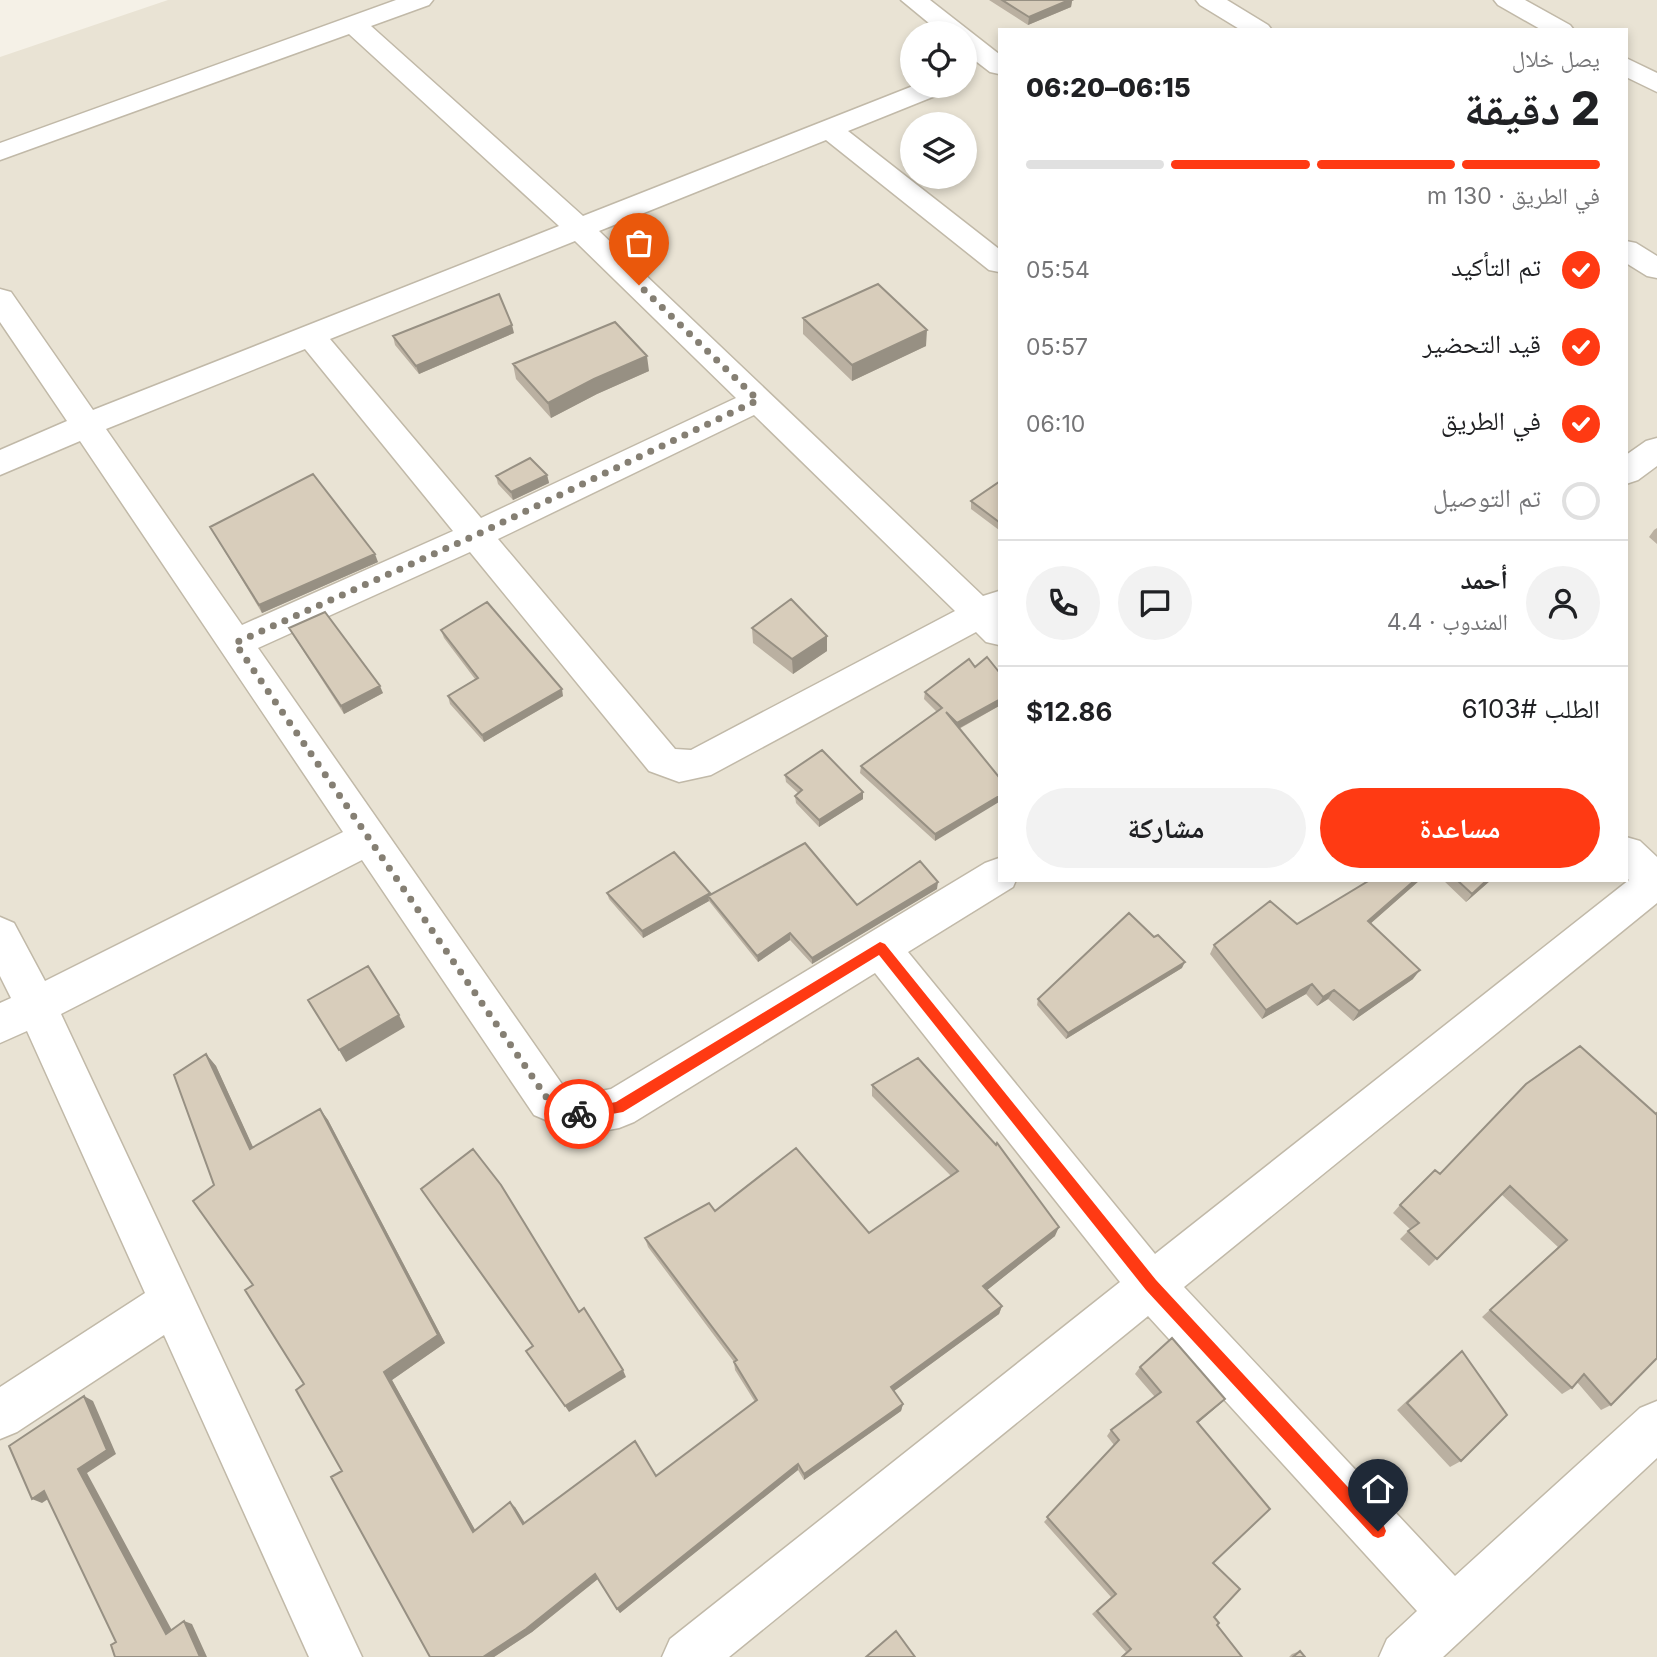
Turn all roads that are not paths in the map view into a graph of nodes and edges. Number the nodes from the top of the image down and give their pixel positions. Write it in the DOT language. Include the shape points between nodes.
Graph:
graph roads {
  1 [pos="420,0"];
  2 [pos="914,0"];
  3 [pos="1209,0"];
  4 [pos="1507,0"];
  5 [pos="941,21"];
  6 [pos="354,24"];
  7 [pos="1256,28"];
  8 [pos="1557,28"];
  9 [pos="977,49"];
  10 [pos="997,64"];
  11 [pos="1628,67"];
  12 [pos="977,70"];
  13 [pos="1657,84"];
  14 [pos="907,98"];
  15 [pos="830,130"];
  16 [pos="0,152"];
  17 [pos="579,228"];
  18 [pos="1628,251"];
  19 [pos="998,262"];
  20 [pos="1657,269"];
  21 [pos="0,299"];
  22 [pos="310,335"];
  23 [pos="758,400"];
  24 [pos="86,425"];
  25 [pos="1657,449"];
  26 [pos="0,463"];
  27 [pos="1628,471"];
  28 [pos="476,535"];
  29 [pos="993,617"];
  30 [pos="235,643"];
  31 [pos="368,838"];
  32 [pos="1628,855"];
  33 [pos="998,876"];
  34 [pos="1657,880"];
  35 [pos="0,935"];
  36 [pos="880,947"];
  37 [pos="18,1015"];
  38 [pos="1151,1285"];
  39 [pos="173,1302"];
  40 [pos="0,1415"];
  41 [pos="1657,1425"];
  42 [pos="1454,1613"];
  43 [pos="336,1657"];
  44 [pos="688,1657"];
  45 [pos="1405,1657"];
  1 -- 6 [label="street"];
  2 -- 5 [label="street"];
  3 -- 7 [label="street"];
  4 -- 8 [label="street"];
  6 -- 16 [label="street"];
  6 -- 17 [label="street"];
  9 -- 10 [label="street"];
  10 -- 12 [label="street"];
  11 -- 13 [label="street"];
  14 -- 15 [label="street"];
  15 -- 17 [label="street"];
  15 -- 19 [label="street"];
  17 -- 22 [label="street"];
  17 -- 23 [label="street"];
  18 -- 20 [label="street"];
  21 -- 24 [label="street"];
  22 -- 24 [label="street"];
  22 -- 28 [label="street"];
  23 -- 28 [label="street"];
  23 -- 29 [label="street"];
  24 -- 26 [label="street"];
  24 -- 30 [label="street"];
  25 -- 27 [label="street"];
  28 -- 29 [label="street" via="662,760 679,767 698,764"];
  28 -- 30 [label="street"];
  30 -- 31 [label="street"];
  31 -- 36 [label="street" via="549,1101 581,1115 619,1108"];
  31 -- 37 [label="street"];
  32 -- 34 [label="street"];
  33 -- 36 [label="street"];
  34 -- 38 [label="street"];
  35 -- 37 [label="street"];
  36 -- 38 [label="street"];
  37 -- 39 [label="street"];
  38 -- 42 [label="street"];
  38 -- 44 [label="street"];
  39 -- 40 [label="street"];
  39 -- 43 [label="street"];
  41 -- 42 [label="street"];
  42 -- 45 [label="street"];
}
